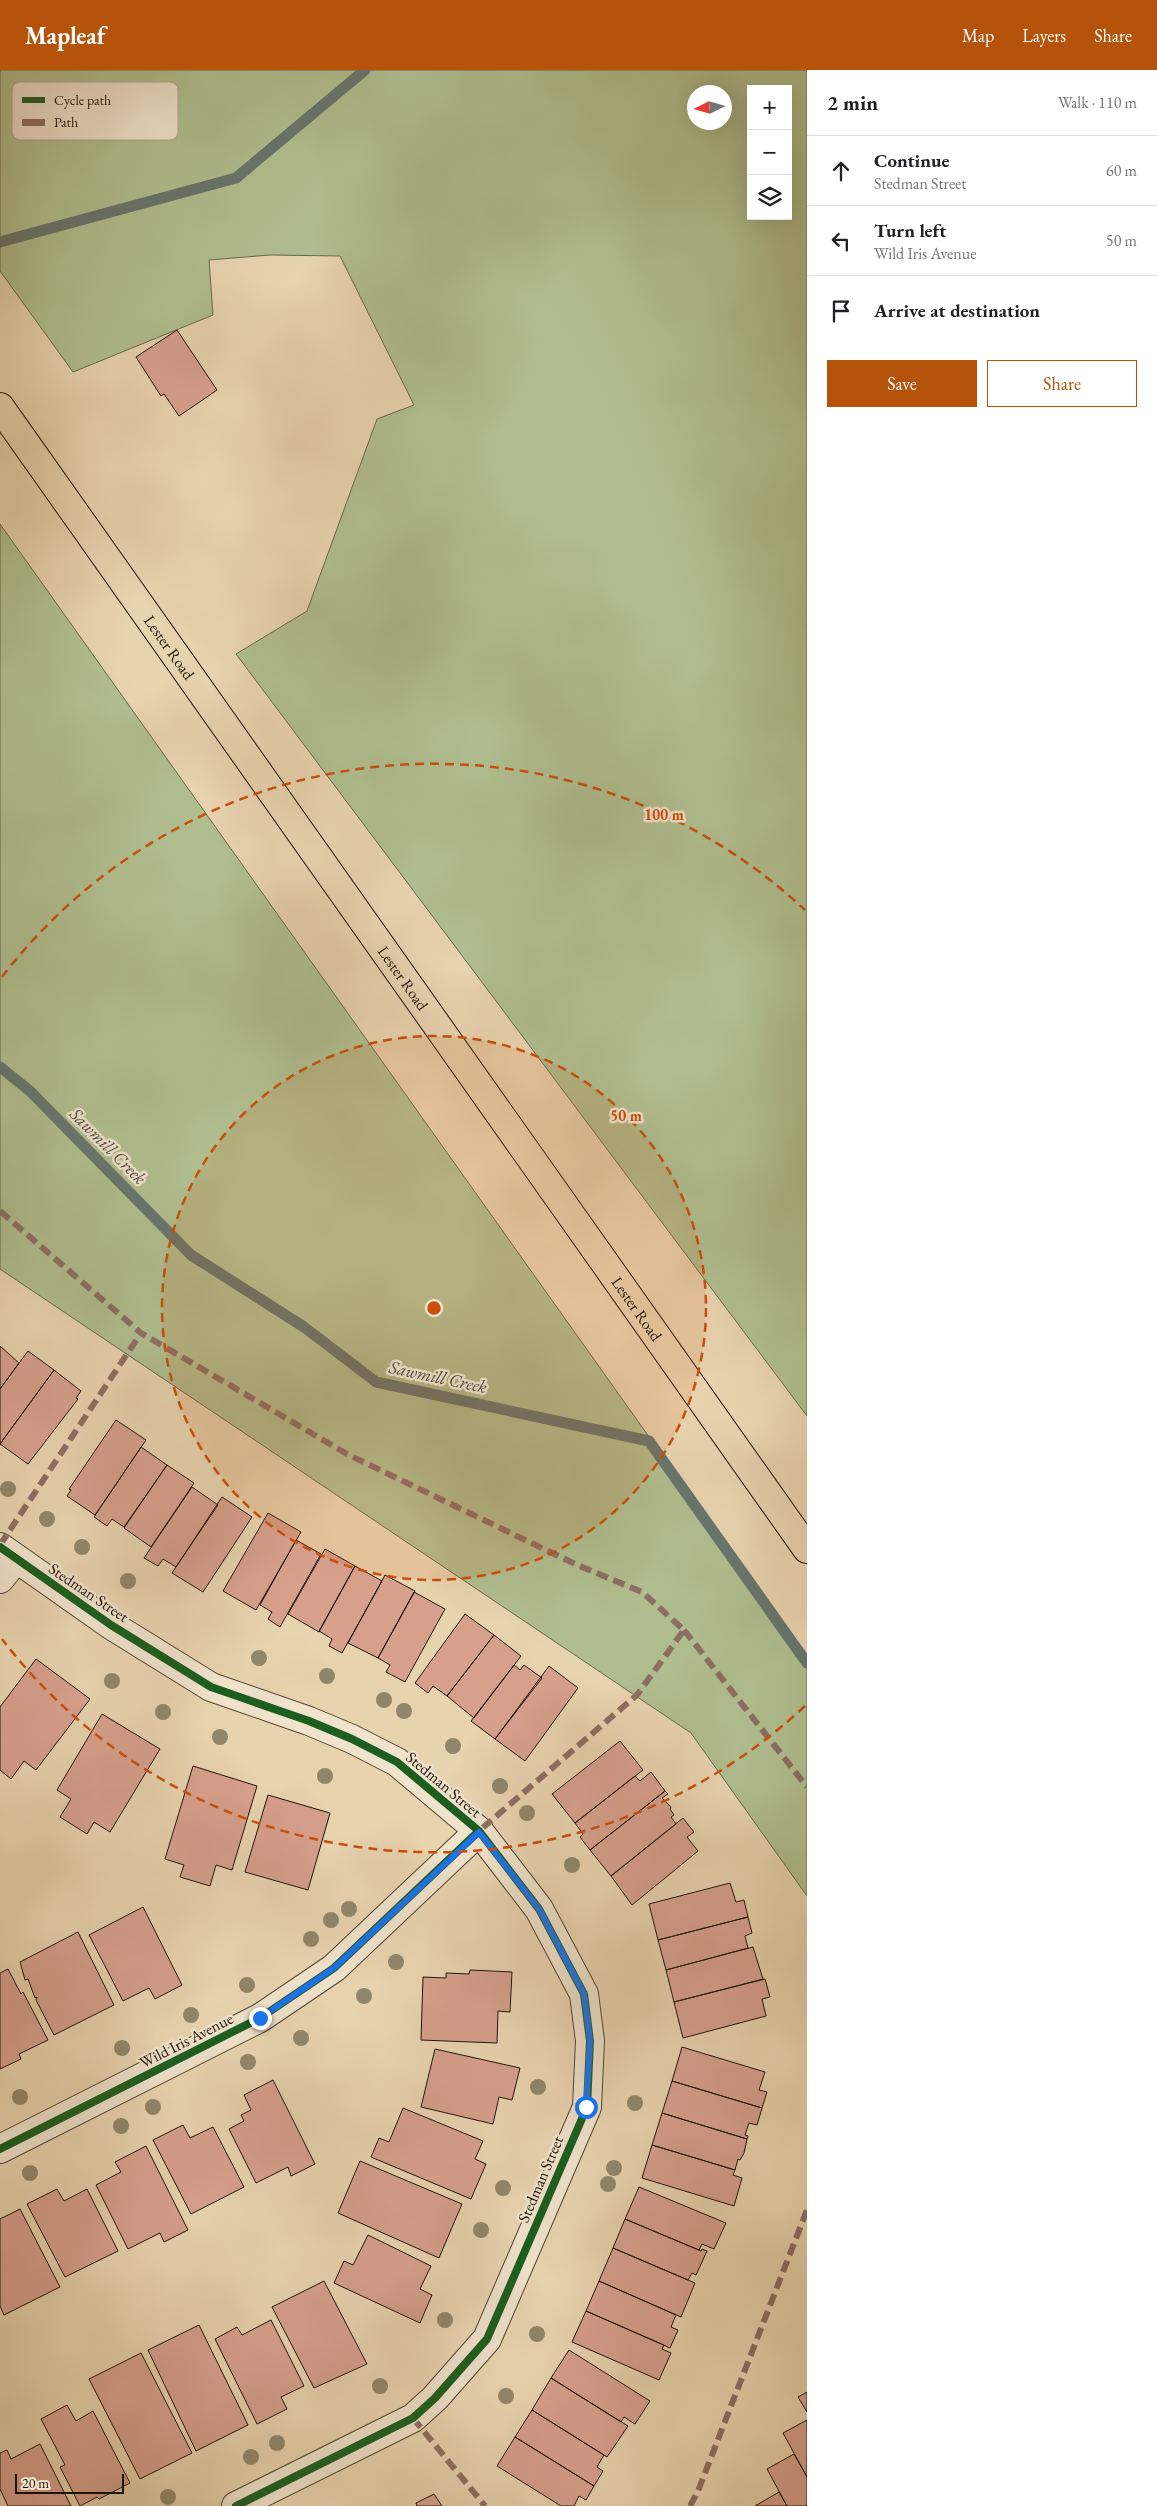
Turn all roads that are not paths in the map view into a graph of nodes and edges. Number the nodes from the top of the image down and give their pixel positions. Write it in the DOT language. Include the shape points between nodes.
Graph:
graph roads {
  1 [pos="0,407"];
  2 [pos="807,1549"];
  3 [pos="5,1562"];
  4 [pos="479,1832"];
  5 [pos="0,2149"];
  6 [pos="236,2506"];
  1 -- 2 [label="main road, Lester Road"];
  3 -- 4 [label="street, Stedman Street" via="211,1687 309,1721 397,1762"];
  4 -- 5 [label="street, Wild Iris Avenue" via="334,1968 260,2018"];
  4 -- 6 [label="street, Stedman Street" via="539,1909 584,1994 590,2041 586,2107 487,2339 413,2418"];
}
